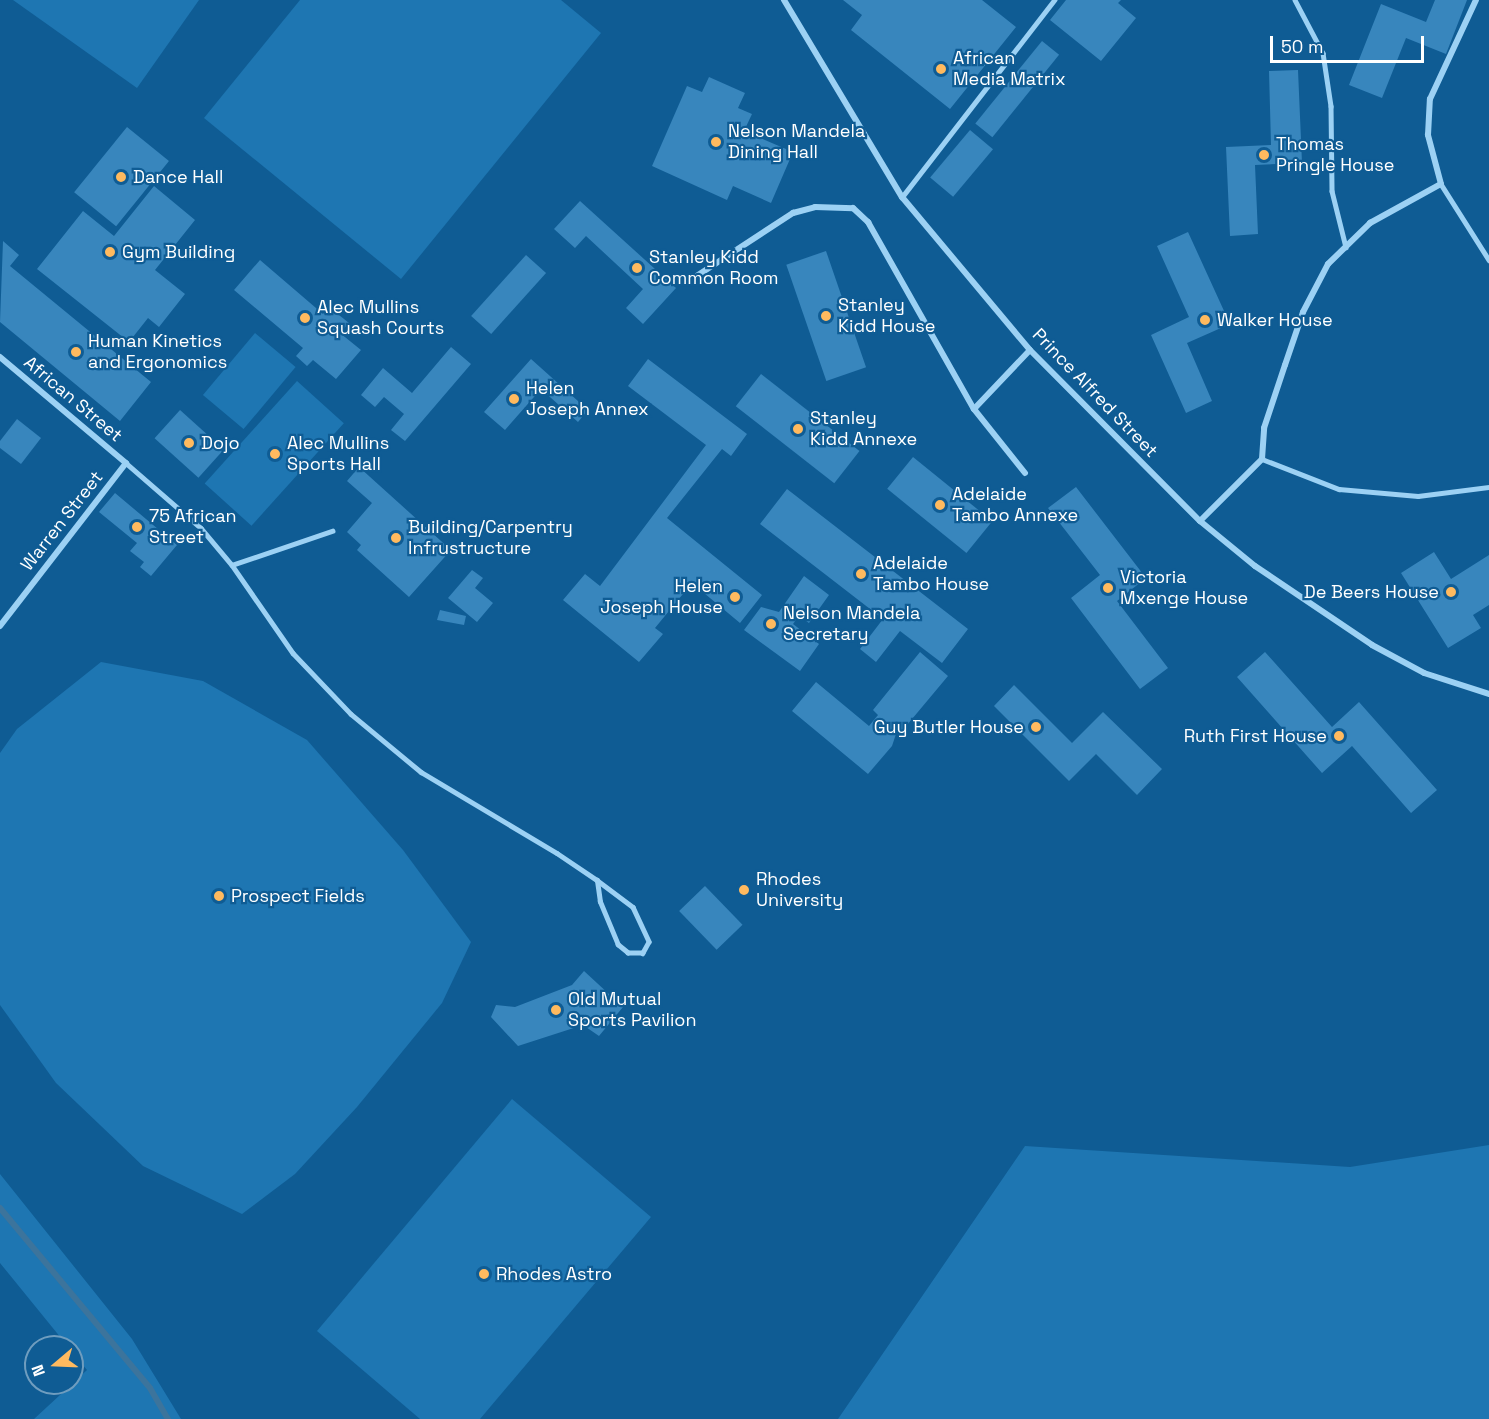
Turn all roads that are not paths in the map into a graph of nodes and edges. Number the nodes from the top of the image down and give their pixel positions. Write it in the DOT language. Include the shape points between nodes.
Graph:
graph roads {
  1 [pos="784,0"];
  2 [pos="1054,0"];
  3 [pos="1295,0"];
  4 [pos="1476,0"];
  5 [pos="1441,184"];
  6 [pos="902,197"];
  7 [pos="1346,247"];
  8 [pos="1489,260"];
  9 [pos="692,279"];
  10 [pos="1030,350"];
  11 [pos="0,357"];
  12 [pos="974,409"];
  13 [pos="1262,459"];
  14 [pos="126,463"];
  15 [pos="1025,473"];
  16 [pos="1489,487"];
  17 [pos="1200,521"];
  18 [pos="332,531"];
  19 [pos="232,565"];
  20 [pos="0,626"];
  21 [pos="1489,694"];
  22 [pos="597,880"];
  1 -- 6 [label="street, Prince Alfred Street"];
  2 -- 6 [label="lane"];
  3 -- 7 [label="lane" via="1323,53 1331,106 1332,191"];
  4 -- 5 [label="street" via="1430,99 1428,135"];
  5 -- 7 [label="street" via="1370,223"];
  5 -- 8 [label="lane"];
  6 -- 10 [label="street, Prince Alfred Street"];
  7 -- 13 [label="street" via="1328,264 1303,312 1264,428"];
  9 -- 12 [label="street" via="793,213 815,207 853,208 868,222"];
  10 -- 12 [label="street"];
  10 -- 17 [label="street, Prince Alfred Street"];
  11 -- 14 [label="street, African Street"];
  12 -- 15 [label="street"];
  13 -- 16 [label="lane" via="1339,489 1418,496"];
  13 -- 17 [label="street"];
  14 -- 19 [label="lane" via="201,528"];
  14 -- 20 [label="street, Warren Street"];
  17 -- 21 [label="street, Prince Alfred Street" via="1254,566 1372,645 1424,673"];
  18 -- 19 [label="lane"];
  19 -- 22 [label="lane" via="293,653 321,685 383,742 429,778"];
  22 -- 22 [label="lane" via="633,907 648,942 643,953 628,953 618,945 600,902"];
}
